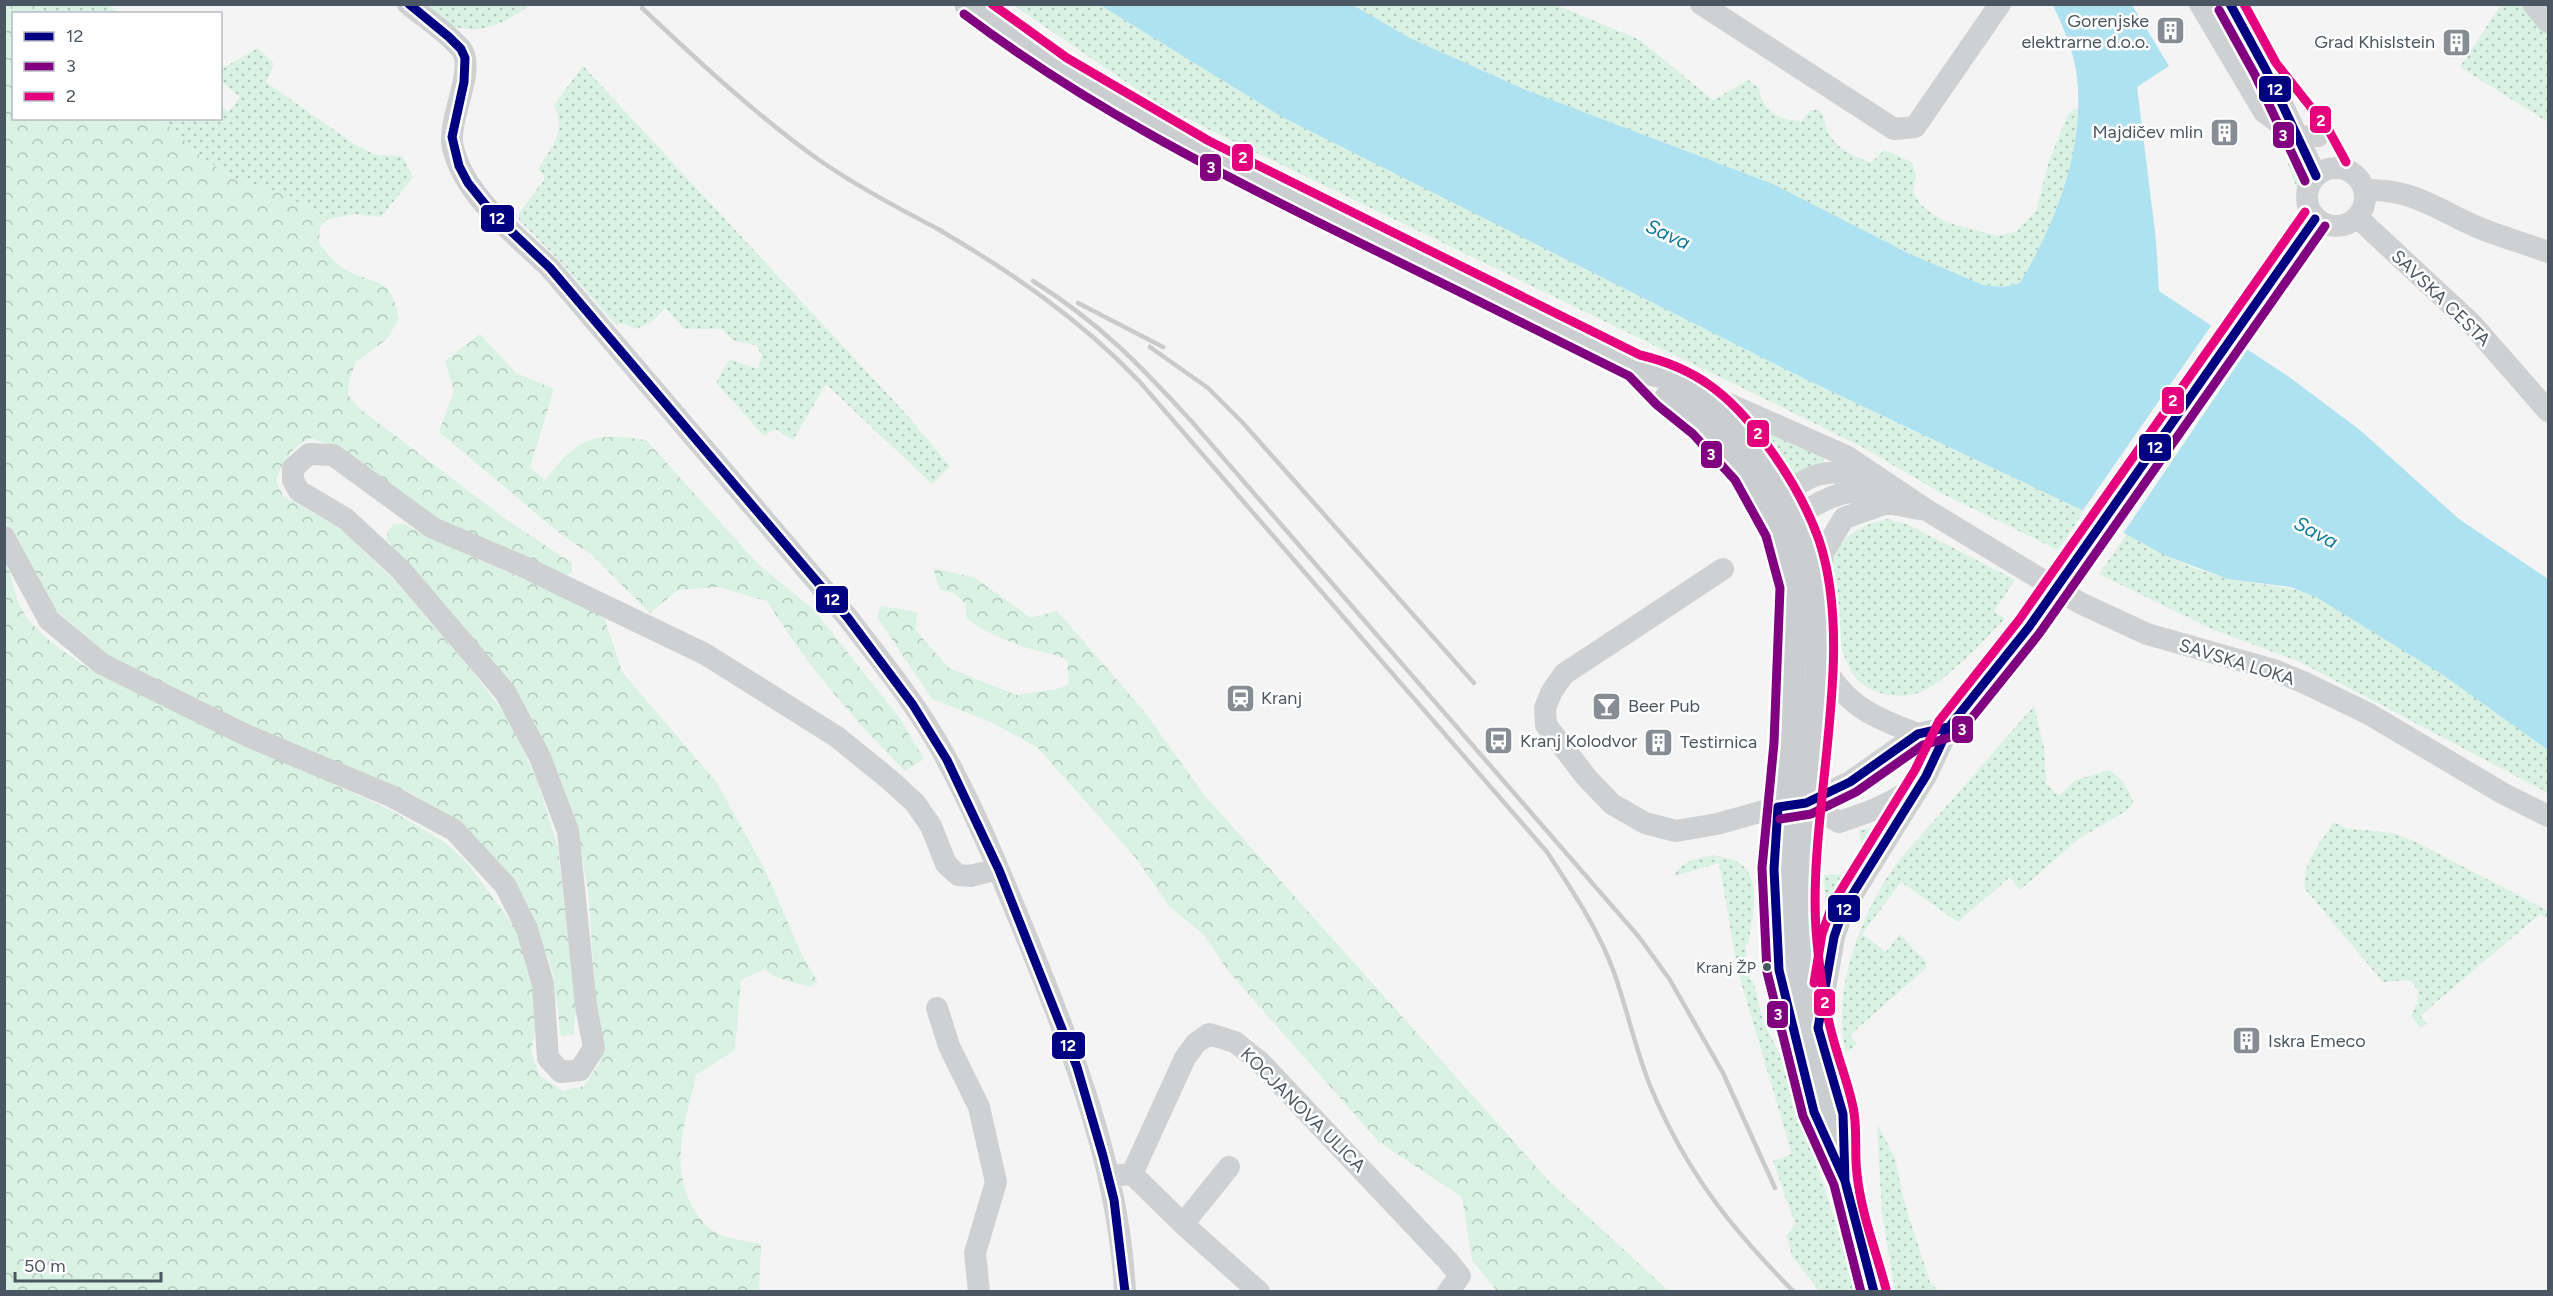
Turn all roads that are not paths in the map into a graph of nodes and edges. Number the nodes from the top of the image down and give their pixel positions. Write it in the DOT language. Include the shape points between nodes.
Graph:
graph roads {
  1 [pos="408,4"];
  2 [pos="971,4"];
  3 [pos="1701,4"];
  4 [pos="2000,4"];
  5 [pos="2200,4"];
  6 [pos="2230,4"];
  7 [pos="2534,4"];
  8 [pos="2548,22"];
  9 [pos="2308,136"];
  10 [pos="2326,172"];
  11 [pos="2365,190"];
  12 [pos="2358,218"];
  13 [pos="2315,219"];
  14 [pos="2548,252"];
  15 [pos="1636,366"];
  16 [pos="2522,381"];
  17 [pos="2548,384"];
  18 [pos="1697,391"];
  19 [pos="2548,411"];
  20 [pos="1879,478"];
  21 [pos="1887,503"];
  22 [pos="1925,509"];
  23 [pos="1782,512"];
  24 [pos="4,537"];
  25 [pos="1723,569"];
  26 [pos="1819,598"];
  27 [pos="1822,663"];
  28 [pos="1949,727"];
  29 [pos="1918,734"];
  30 [pos="1926,776"];
  31 [pos="1792,805"];
  32 [pos="2548,816"];
  33 [pos="998,869"];
  34 [pos="937,1008"];
  35 [pos="1818,1028"];
  36 [pos="1229,1167"];
  37 [pos="1121,1175"];
  38 [pos="1845,1181"];
  39 [pos="1183,1224"];
  40 [pos="979,1292"];
  41 [pos="1125,1292"];
  42 [pos="1259,1292"];
  43 [pos="1448,1292"];
  44 [pos="1874,1292"];
  1 -- 33 [label="street" via="463,51 466,62 453,121 452,146 464,178 550,268 893,676 947,759"];
  2 -- 15 [label="main road" via="1149,123"];
  3 -- 4 [label="street" via="1894,129 1915,127"];
  5 -- 9 [label="street" via="2264,112"];
  6 -- 9 [label="street"];
  7 -- 8 [label="street"];
  9 -- 10 [label="street"];
  10 -- 11 [label="street" via="2354,174"];
  10 -- 13 [label="street" via="2307,193"];
  11 -- 12 [label="street"];
  11 -- 14 [label="street" via="2385,189 2417,197 2481,229"];
  12 -- 13 [label="street" via="2332,227"];
  12 -- 16 [label="street, SAVSKA CESTA" via="2472,324"];
  13 -- 28 [label="street, bridge" via="2029,627"];
  15 -- 18 [label="main road" via="1671,375"];
  15 -- 23 [label="main road" via="1722,447"];
  16 -- 17 [label="street"];
  16 -- 19 [label="street, SAVSKA CESTA"];
  18 -- 20 [label="street, SAVSKA LOKA" via="1846,456"];
  18 -- 23 [label="main road" via="1766,459"];
  20 -- 22 [label="street, SAVSKA LOKA"];
  20 -- 23 [label="street" via="1838,470 1818,474"];
  21 -- 22 [label="street"];
  21 -- 23 [label="street" via="1862,492"];
  21 -- 26 [label="street" via="1844,518 1834,531 1823,553"];
  22 -- 32 [label="street, SAVSKA LOKA" via="2117,622 2305,683 2359,709"];
  23 -- 26 [label="main road" via="1812,559"];
  23 -- 31 [label="main road" via="1791,587 1786,744"];
  24 -- 33 [label="street" via="49,620 102,664 258,741 391,796 454,830 505,885 527,928 543,984 548,1058 561,1072 580,1070 594,1048 568,831 540,757 505,692 401,570 346,519 298,491 293,468 309,454 333,454 433,528 705,654 837,737 890,780 915,803 931,826 946,864 958,875"];
  25 -- 31 [label="street" via="1564,674 1545,708 1546,725 1612,804 1645,824 1676,831"];
  26 -- 27 [label="main road"];
  27 -- 29 [label="street" via="1847,699 1870,715"];
  27 -- 31 [label="main road" via="1817,727"];
  28 -- 29 [label="street"];
  28 -- 30 [label="street"];
  29 -- 31 [label="street" via="1850,782"];
  30 -- 31 [label="street" via="1895,800 1839,822"];
  30 -- 35 [label="street" via="1844,908 1834,937"];
  31 -- 35 [label="main road"];
  31 -- 38 [label="main road" via="1774,869 1779,970 1814,1112"];
  33 -- 37 [label="street"];
  34 -- 40 [label="street" via="949,1046 979,1107 996,1182 975,1254"];
  35 -- 38 [label="main road" via="1843,1114"];
  36 -- 39 [label="street"];
  37 -- 39 [label="street"];
  37 -- 41 [label="street"];
  37 -- 43 [label="street, KOCJANOVA ULICA" via="1196,1043 1209,1034 1235,1042 1259,1061 1448,1261 1460,1276"];
  38 -- 44 [label="main road"];
  39 -- 42 [label="street"];
}
